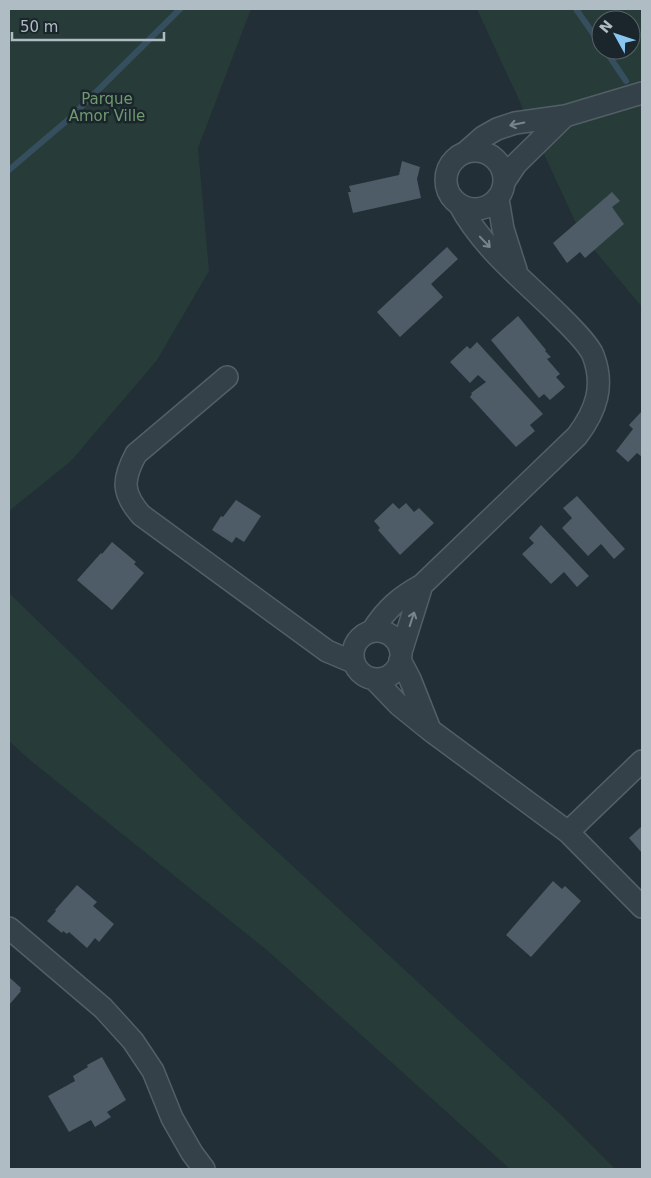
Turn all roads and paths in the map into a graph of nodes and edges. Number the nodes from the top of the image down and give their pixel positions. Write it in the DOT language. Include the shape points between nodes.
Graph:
graph roads {
  1 [pos="642,93"];
  2 [pos="565,116"];
  3 [pos="466,152"];
  4 [pos="501,190"];
  5 [pos="459,204"];
  6 [pos="518,275"];
  7 [pos="227,377"];
  8 [pos="422,585"];
  9 [pos="366,634"];
  10 [pos="316,643"];
  11 [pos="401,656"];
  12 [pos="353,662"];
  13 [pos="375,680"];
  14 [pos="430,730"];
  15 [pos="642,761"];
  16 [pos="568,832"];
  17 [pos="642,907"];
  18 [pos="9,928"];
  19 [pos="204,1169"];
  1 -- 2 [label="street"];
  2 -- 3 [label="street, one-way" via="497,129 483,136"];
  2 -- 4 [label="street" via="516,164"];
  3 -- 4 [label="street" via="485,152 500,164 503,173"];
  3 -- 5 [label="street" via="457,157 447,172 447,191"];
  4 -- 5 [label="street" via="484,208 475,210"];
  4 -- 6 [label="street" via="503,228"];
  5 -- 6 [label="street, one-way" via="475,232"];
  6 -- 8 [label="street" via="572,328 592,354 600,383 596,403 588,422 577,436"];
  7 -- 10 [label="street" via="136,454 127,477 127,495 141,515"];
  8 -- 9 [label="street" via="390,606"];
  11 -- 8 [label="street, one-way"];
  9 -- 10 [label="street"];
  9 -- 11 [label="street" via="382,631 391,635 398,642"];
  9 -- 12 [label="street" via="352,649"];
  10 -- 12 [label="street" via="327,652"];
  11 -- 13 [label="street" via="395,671 386,678"];
  11 -- 14 [label="street"];
  12 -- 13 [label="street" via="362,674"];
  13 -- 14 [label="street"];
  14 -- 16 [label="street"];
  15 -- 16 [label="street"];
  16 -- 17 [label="street"];
  18 -- 19 [label="street" via="103,1008 133,1041 153,1071 172,1118"];
}
